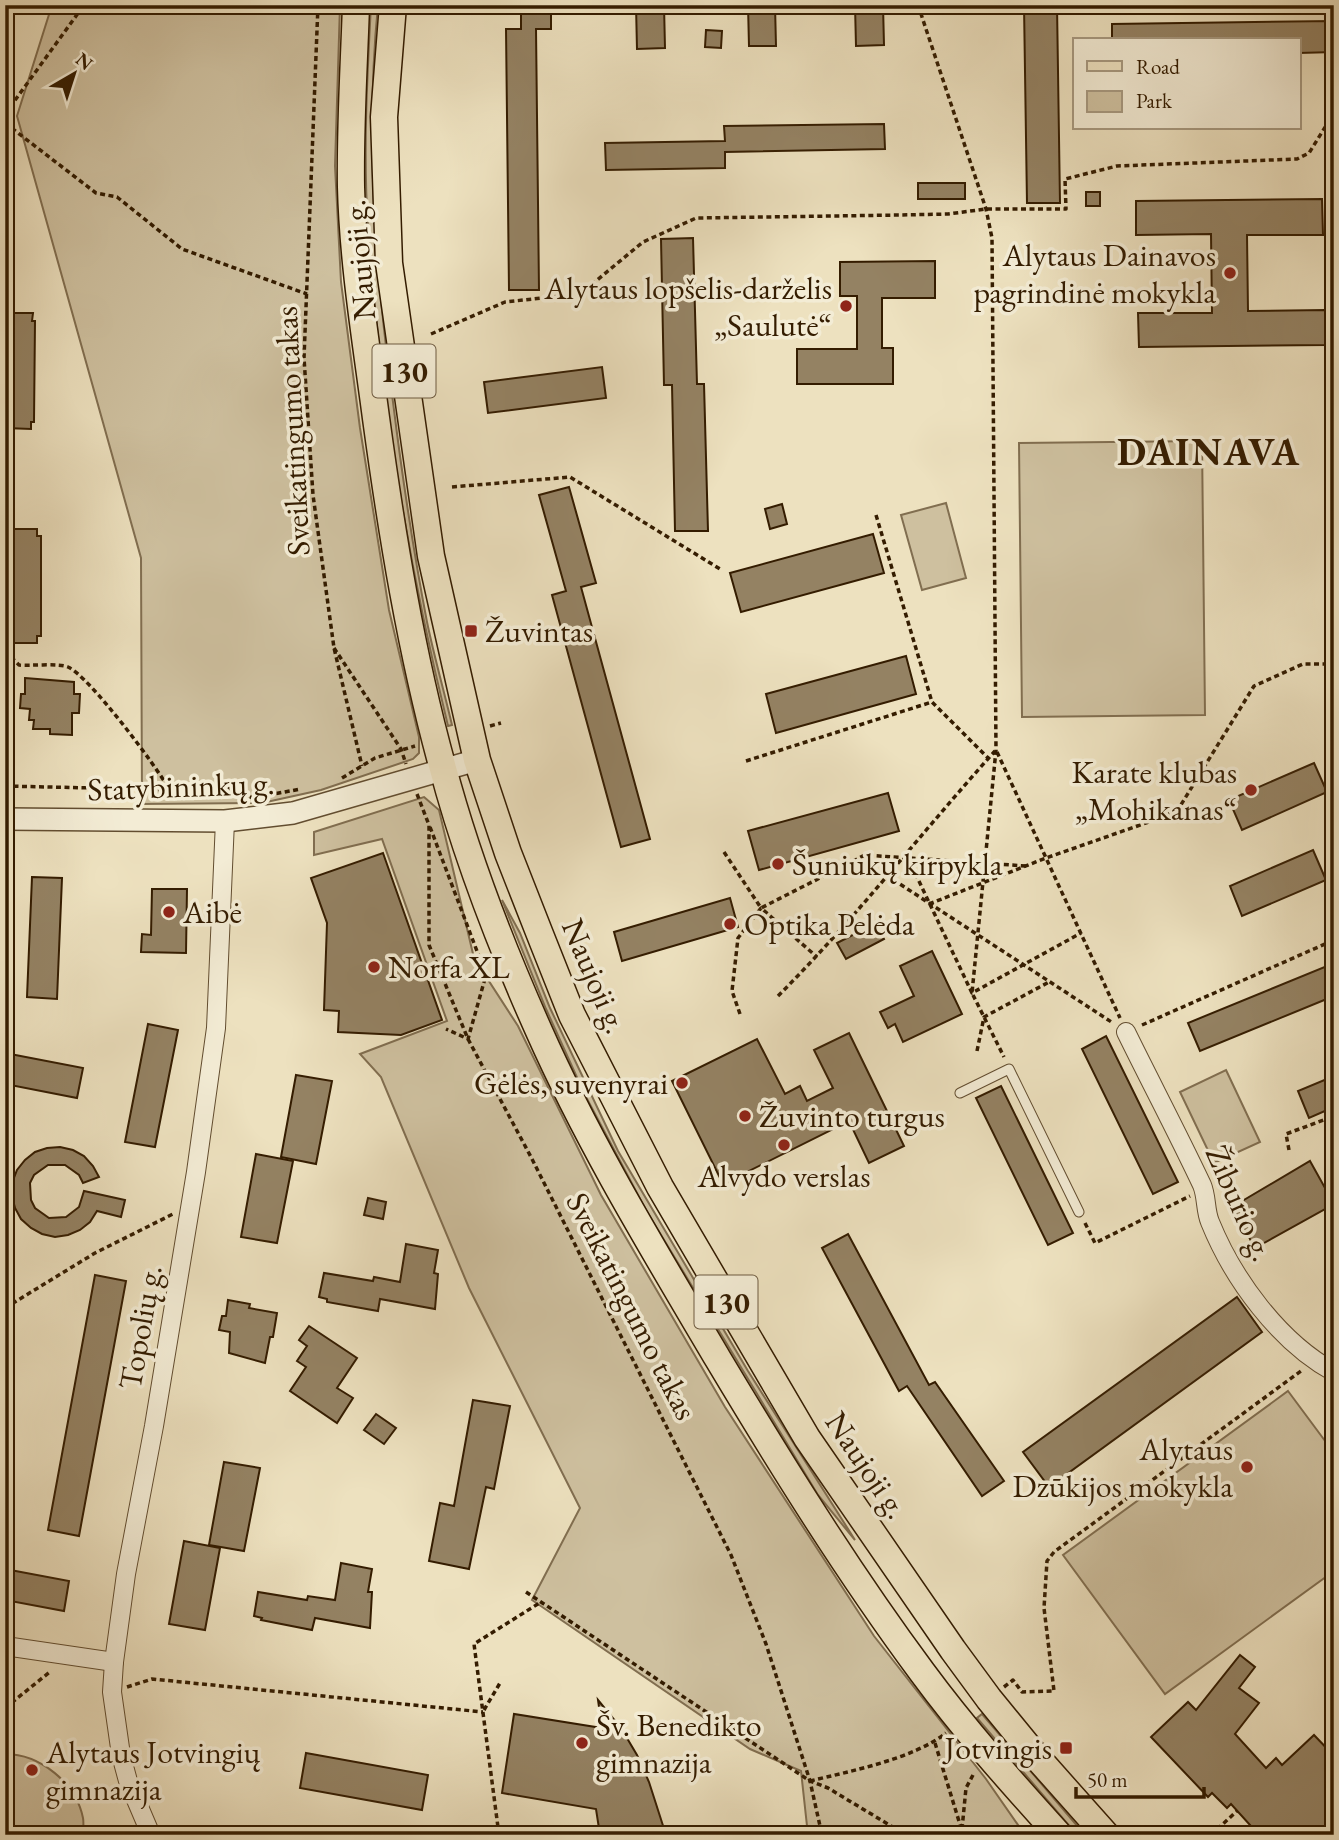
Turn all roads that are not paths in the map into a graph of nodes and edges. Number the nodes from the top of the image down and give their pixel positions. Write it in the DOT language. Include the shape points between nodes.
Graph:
graph roads {
  1 [pos="356,5"];
  2 [pos="393,5"];
  3 [pos="477,760"];
  4 [pos="443,769"];
  5 [pos="5,819"];
  6 [pos="225,821"];
  7 [pos="1126,1032"];
  8 [pos="960,1093"];
  9 [pos="1079,1212"];
  10 [pos="1334,1372"];
  11 [pos="5,1646"];
  12 [pos="953,1650"];
  13 [pos="114,1662"];
  14 [pos="922,1672"];
  15 [pos="151,1835"];
  16 [pos="1059,1835"];
  17 [pos="1106,1835"];
  1 -- 4 [label="main road, Naujoji g. / 130" via="351,191 357,272 409,625"];
  2 -- 3 [label="main road, Naujoji g. / 130" via="384,117 388,263 431,556"];
  3 -- 4 [label="street, Statybininkų g."];
  3 -- 12 [label="main road, Naujoji g. / 130" via="572,1015 660,1187 807,1438"];
  4 -- 6 [label="street, Statybininkų g." via="293,813"];
  4 -- 14 [label="main road, Naujoji g. / 130" via="471,857 538,1030 616,1186 789,1477"];
  5 -- 6 [label="street, Statybininkų g."];
  6 -- 13 [label="street, Topolių g." via="219,993 190,1206 125,1574"];
  7 -- 10 [label="street, Žiburio g." via="1204,1189 1209,1220 1241,1280 1291,1343"];
  8 -- 9 [label="lane" via="1009,1069"];
  11 -- 13 [label="street"];
  12 -- 14 [label="main road"];
  12 -- 17 [label="main road, Naujoji g. / 130" via="1034,1754"];
  13 -- 15 [label="street, Topolių g." via="116,1731 128,1781"];
  14 -- 16 [label="main road, Naujoji g. / 130"];
}
